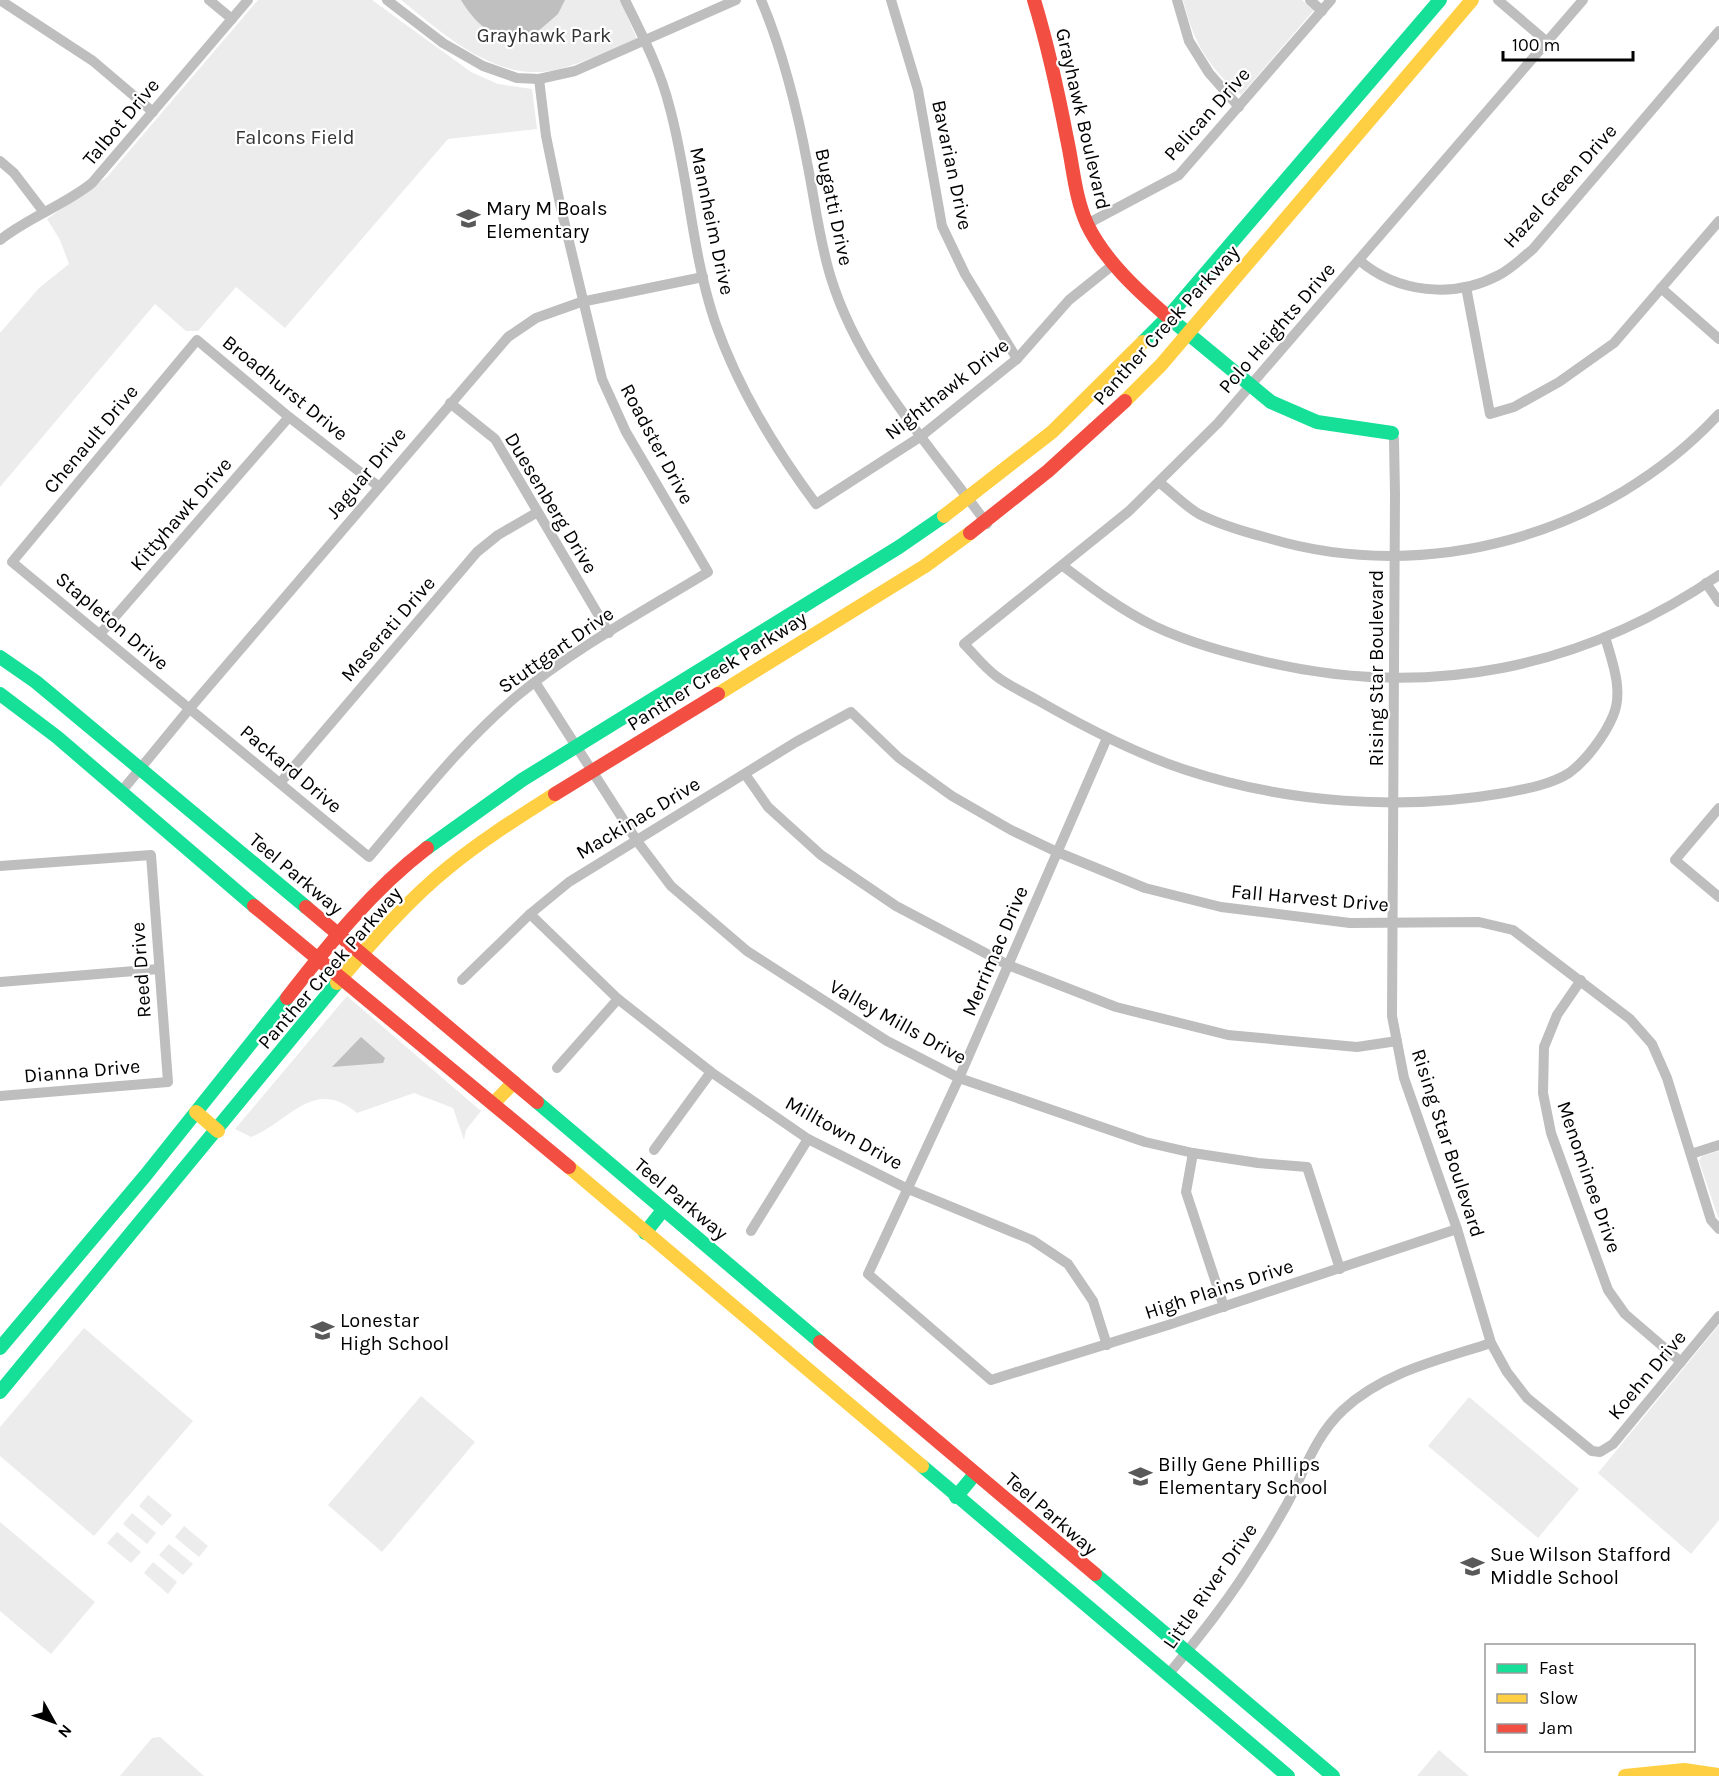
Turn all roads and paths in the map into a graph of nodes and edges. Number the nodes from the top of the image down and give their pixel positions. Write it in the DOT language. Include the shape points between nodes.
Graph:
graph roads {
  1 [pos="0,0"];
  2 [pos="209,0"];
  3 [pos="248,0"];
  4 [pos="387,0"];
  5 [pos="625,0"];
  6 [pos="736,0"];
  7 [pos="761,0"];
  8 [pos="891,0"];
  9 [pos="1034,0"];
  10 [pos="1177,0"];
  11 [pos="1310,0"];
  12 [pos="1331,0"];
  13 [pos="1440,0"];
  14 [pos="1473,0"];
  15 [pos="1498,0"];
  16 [pos="1582,0"];
  17 [pos="1322,11"];
  18 [pos="232,19"];
  19 [pos="1719,31"];
  20 [pos="644,41"];
  21 [pos="1546,42"];
  22 [pos="539,79"];
  23 [pos="1239,107"];
  24 [pos="153,112"];
  25 [pos="0,161"];
  26 [pos="43,211"];
  27 [pos="1719,221"];
  28 [pos="1087,224"];
  29 [pos="0,240"];
  30 [pos="1359,260"];
  31 [pos="1114,264"];
  32 [pos="703,277"];
  33 [pos="1466,287"];
  34 [pos="1661,288"];
  35 [pos="581,302"];
  36 [pos="1168,317"];
  37 [pos="1188,334"];
  38 [pos="1719,339"];
  39 [pos="197,340"];
  40 [pos="1017,359"];
  41 [pos="1250,386"];
  42 [pos="450,403"];
  43 [pos="1719,414"];
  44 [pos="289,417"];
  45 [pos="1392,433"];
  46 [pos="920,437"];
  47 [pos="1160,483"];
  48 [pos="378,486"];
  49 [pos="969,499"];
  50 [pos="816,504"];
  51 [pos="536,513"];
  52 [pos="987,524"];
  53 [pos="1394,555"];
  54 [pos="12,562"];
  55 [pos="1063,566"];
  56 [pos="708,572"];
  57 [pos="1719,575"];
  58 [pos="1706,583"];
  59 [pos="1719,602"];
  60 [pos="609,633"];
  61 [pos="100,634"];
  62 [pos="1605,637"];
  63 [pos="0,657"];
  64 [pos="1394,680"];
  65 [pos="535,682"];
  66 [pos="0,694"];
  67 [pos="190,708"];
  68 [pos="851,712"];
  69 [pos="1107,738"];
  70 [pos="578,746"];
  71 [pos="140,769"];
  72 [pos="593,771"];
  73 [pos="745,774"];
  74 [pos="280,783"];
  75 [pos="121,792"];
  76 [pos="1393,802"];
  77 [pos="1719,808"];
  78 [pos="637,841"];
  79 [pos="1057,852"];
  80 [pos="369,857"];
  81 [pos="0,866"];
  82 [pos="1719,897"];
  83 [pos="530,914"];
  84 [pos="1392,924"];
  85 [pos="337,934"];
  86 [pos="363,955"];
  87 [pos="316,959"];
  88 [pos="1008,965"];
  89 [pos="159,969"];
  90 [pos="340,980"];
  91 [pos="462,980"];
  92 [pos="1581,980"];
  93 [pos="0,982"];
  94 [pos="618,999"];
  95 [pos="1397,1041"];
  96 [pos="557,1068"];
  97 [pos="711,1072"];
  98 [pos="959,1078"];
  99 [pos="168,1082"];
  100 [pos="514,1082"];
  101 [pos="0,1095"];
  102 [pos="493,1104"];
  103 [pos="196,1113"];
  104 [pos="218,1131"];
  105 [pos="808,1139"];
  106 [pos="1719,1145"];
  107 [pos="654,1150"];
  108 [pos="1193,1153"];
  109 [pos="1691,1154"];
  110 [pos="908,1189"];
  111 [pos="663,1210"];
  112 [pos="1457,1229"];
  113 [pos="1719,1229"];
  114 [pos="751,1231"];
  115 [pos="645,1233"];
  116 [pos="1340,1269"];
  117 [pos="51,1288"];
  118 [pos="73,1306"];
  119 [pos="1224,1307"];
  120 [pos="1719,1316"];
  121 [pos="1491,1343"];
  122 [pos="1107,1345"];
  123 [pos="0,1348"];
  124 [pos="1681,1362"];
  125 [pos="992,1380"];
  126 [pos="0,1392"];
  127 [pos="1600,1452"];
  128 [pos="975,1474"];
  129 [pos="956,1497"];
  130 [pos="1186,1654"];
  131 [pos="1167,1676"];
  132 [pos="1719,1775"];
  133 [pos="1288,1776"];
  134 [pos="1333,1776"];
  135 [pos="1625,1776"];
  1 -- 24 [label="street" via="93,61"];
  2 -- 18 [label="street"];
  3 -- 18 [label="street, Talbot Drive"];
  4 -- 22 [label="street" via="443,43 483,66 517,78"];
  5 -- 20 [label="street, Mannheim Drive"];
  6 -- 20 [label="street"];
  7 -- 46 [label="street, Bugatti Drive" via="807,161 831,280 850,326 882,383"];
  8 -- 40 [label="street, Bavarian Drive" via="918,90 942,226 965,274"];
  9 -- 28 [label="main road, Grayhawk Boulevard" via="1051,57"];
  10 -- 23 [label="street" via="1189,41 1209,73"];
  11 -- 17 [label="street"];
  12 -- 17 [label="street, Pelican Drive"];
  13 -- 36 [label="main road, Panther Creek Parkway"];
  14 -- 37 [label="main road, Panther Creek Parkway"];
  15 -- 21 [label="street"];
  16 -- 21 [label="street, Polo Heights Drive"];
  17 -- 23 [label="street, Pelican Drive"];
  18 -- 24 [label="street, Talbot Drive"];
  19 -- 33 [label="street, Hazel Green Drive" via="1533,249 1501,274"];
  20 -- 22 [label="street" via="576,71"];
  20 -- 32 [label="street, Mannheim Drive" via="669,103"];
  21 -- 30 [label="street, Polo Heights Drive"];
  22 -- 35 [label="street, Roadster Drive" via="546,136"];
  23 -- 28 [label="street, Pelican Drive" via="1179,175"];
  24 -- 26 [label="street, Talbot Drive" via="92,183 76,196"];
  25 -- 26 [label="street" via="20,179"];
  26 -- 29 [label="street, Talbot Drive"];
  27 -- 34 [label="street"];
  28 -- 31 [label="main road, Grayhawk Boulevard"];
  30 -- 33 [label="street, Hazel Green Drive" via="1376,274 1411,287 1444,291"];
  30 -- 41 [label="street, Polo Heights Drive"];
  31 -- 36 [label="main road, Grayhawk Boulevard"];
  31 -- 40 [label="street, Nighthawk Drive" via="1069,300"];
  32 -- 35 [label="street, Jaguar Drive"];
  32 -- 50 [label="street, Mannheim Drive" via="716,323 746,394 789,468"];
  33 -- 34 [label="street" via="1490,414 1514,407 1559,382 1614,343"];
  34 -- 38 [label="street"];
  35 -- 42 [label="street, Jaguar Drive" via="536,318 508,337"];
  35 -- 56 [label="street, Roadster Drive" via="602,379 626,432"];
  36 -- 37 [label="main road, Grayhawk Boulevard"];
  36 -- 49 [label="main road, Panther Creek Parkway" via="1052,432"];
  37 -- 41 [label="main road, Grayhawk Boulevard"];
  37 -- 52 [label="main road, Panther Creek Parkway" via="1087,438"];
  39 -- 44 [label="street, Broadhurst Drive"];
  39 -- 54 [label="street, Chenault Drive"];
  40 -- 46 [label="street, Nighthawk Drive"];
  41 -- 45 [label="main road, Grayhawk Boulevard" via="1271,402 1317,422"];
  41 -- 47 [label="street, Polo Heights Drive"];
  42 -- 48 [label="street, Jaguar Drive"];
  42 -- 51 [label="street, Duesenberg Drive" via="495,439"];
  43 -- 53 [label="street" via="1697,438 1630,489 1562,524 1493,545 1431,555"];
  44 -- 48 [label="street, Broadhurst Drive"];
  44 -- 61 [label="street, Kittyhawk Drive"];
  45 -- 53 [label="street, Rising Star Boulevard"];
  46 -- 49 [label="street, Bugatti Drive"];
  46 -- 50 [label="street, Nighthawk Drive"];
  47 -- 53 [label="street" via="1199,513 1238,529 1305,549"];
  47 -- 55 [label="street, Polo Heights Drive"];
  48 -- 67 [label="street, Jaguar Drive"];
  49 -- 52 [label="street, Bugatti Drive"];
  49 -- 70 [label="main road, Panther Creek Parkway" via="899,547"];
  51 -- 60 [label="street, Duesenberg Drive"];
  51 -- 74 [label="street, Maserati Drive" via="477,552"];
  52 -- 72 [label="main road, Panther Creek Parkway"];
  53 -- 64 [label="street, Rising Star Boulevard"];
  54 -- 61 [label="street, Stapleton Drive"];
  55 -- 64 [label="street" via="1103,597 1154,626 1215,650 1323,674"];
  55 -- 69 [label="street, Polo Heights Drive" via="964,644 996,676"];
  56 -- 60 [label="street, Stuttgart Drive"];
  57 -- 58 [label="street"];
  58 -- 59 [label="street"];
  58 -- 62 [label="street" via="1648,618"];
  60 -- 65 [label="street, Stuttgart Drive"];
  61 -- 67 [label="street, Stapleton Drive"];
  62 -- 64 [label="street" via="1499,670"];
  62 -- 76 [label="street" via="1618,682 1614,715 1596,744 1569,773 1532,788 1478,797"];
  63 -- 71 [label="main road, Teel Parkway"];
  64 -- 76 [label="street, Rising Star Boulevard"];
  65 -- 70 [label="street, Valley Mills Drive"];
  65 -- 80 [label="street, Stuttgart Drive" via="459,752"];
  66 -- 75 [label="main road"];
  67 -- 71 [label="street, Jaguar Drive"];
  67 -- 74 [label="street, Packard Drive"];
  68 -- 73 [label="street, Mackinac Drive"];
  68 -- 79 [label="street, Fall Harvest Drive" via="899,758 952,796"];
  69 -- 76 [label="street" via="1186,770 1251,787 1322,798"];
  69 -- 79 [label="street, Merrimac Drive"];
  70 -- 72 [label="street, Valley Mills Drive"];
  70 -- 85 [label="main road, Panther Creek Parkway" via="469,816 398,870"];
  71 -- 75 [label="street, Jaguar Drive"];
  71 -- 85 [label="main road, Teel Parkway"];
  72 -- 78 [label="street, Valley Mills Drive"];
  72 -- 86 [label="main road, Panther Creek Parkway" via="515,819 448,868"];
  73 -- 78 [label="street, Mackinac Drive"];
  73 -- 88 [label="street" via="768,807 821,855 897,906"];
  74 -- 80 [label="street, Packard Drive"];
  75 -- 87 [label="main road"];
  76 -- 84 [label="street, Rising Star Boulevard"];
  77 -- 82 [label="street" via="1675,860"];
  78 -- 83 [label="street, Mackinac Drive" via="569,882"];
  78 -- 98 [label="street, Valley Mills Drive" via="671,886 747,951 887,1041"];
  79 -- 84 [label="street, Fall Harvest Drive" via="1145,888 1221,908"];
  79 -- 88 [label="street, Merrimac Drive"];
  81 -- 89 [label="street, Reed Drive" via="151,855"];
  83 -- 91 [label="street, Mackinac Drive"];
  83 -- 94 [label="street, Milltown Drive"];
  84 -- 92 [label="street, Fall Harvest Drive" via="1479,922 1513,930"];
  84 -- 95 [label="street, Rising Star Boulevard" via="1392,1016"];
  85 -- 86 [label="main road, Teel Parkway"];
  85 -- 87 [label="main road, Panther Creek Parkway"];
  86 -- 90 [label="main road, Panther Creek Parkway"];
  86 -- 100 [label="main road, Teel Parkway"];
  87 -- 90 [label="main road"];
  87 -- 103 [label="main road, Panther Creek Parkway"];
  88 -- 95 [label="street" via="1116,1007 1228,1035 1357,1047"];
  88 -- 98 [label="street, Merrimac Drive"];
  89 -- 93 [label="street"];
  89 -- 99 [label="street, Reed Drive"];
  90 -- 102 [label="main road"];
  90 -- 104 [label="main road, Panther Creek Parkway"];
  92 -- 109 [label="street, Fall Harvest Drive" via="1630,1019 1652,1044"];
  92 -- 124 [label="street, Menominee Drive" via="1557,1015 1544,1047 1543,1093 1551,1133 1608,1290 1625,1314"];
  94 -- 96 [label="street"];
  94 -- 97 [label="street, Milltown Drive"];
  95 -- 112 [label="street, Rising Star Boulevard" via="1404,1078"];
  97 -- 105 [label="street, Milltown Drive"];
  97 -- 107 [label="street"];
  98 -- 108 [label="street, Valley Mills Drive" via="1059,1115"];
  98 -- 110 [label="street, Merrimac Drive"];
  99 -- 101 [label="street, Dianna Drive"];
  100 -- 102 [label="main road"];
  100 -- 111 [label="main road, Teel Parkway"];
  102 -- 115 [label="main road"];
  103 -- 104 [label="main road"];
  103 -- 117 [label="main road, Panther Creek Parkway"];
  104 -- 118 [label="main road, Panther Creek Parkway"];
  105 -- 110 [label="street, Milltown Drive"];
  105 -- 114 [label="street"];
  106 -- 109 [label="street"];
  108 -- 116 [label="street, Valley Mills Drive" via="1307,1167"];
  108 -- 119 [label="street" via="1186,1192"];
  109 -- 113 [label="street, Fall Harvest Drive" via="1711,1220"];
  110 -- 122 [label="street, Milltown Drive" via="1032,1240 1068,1264 1093,1301"];
  110 -- 125 [label="street, Merrimac Drive" via="868,1274"];
  111 -- 115 [label="main road"];
  111 -- 128 [label="main road, Teel Parkway"];
  112 -- 116 [label="street, High Plains Drive"];
  112 -- 121 [label="street, Rising Star Boulevard"];
  115 -- 129 [label="main road"];
  116 -- 119 [label="street, High Plains Drive"];
  117 -- 118 [label="main road"];
  117 -- 123 [label="main road, Panther Creek Parkway"];
  118 -- 126 [label="main road, Panther Creek Parkway"];
  119 -- 122 [label="street, High Plains Drive"];
  120 -- 124 [label="street, Koehn Drive"];
  121 -- 127 [label="street, Rising Star Boulevard" via="1527,1398 1592,1451"];
  121 -- 130 [label="street, Little River Drive" via="1410,1368 1342,1411 1307,1460 1259,1552"];
  122 -- 125 [label="street, High Plains Drive"];
  124 -- 127 [label="street, Koehn Drive" via="1613,1444"];
  128 -- 129 [label="main road"];
  128 -- 130 [label="main road, Teel Parkway"];
  129 -- 131 [label="main road"];
  130 -- 131 [label="street, Little River Drive"];
  130 -- 134 [label="main road, Teel Parkway"];
  131 -- 133 [label="main road"];
  132 -- 135 [label="main road" via="1707,1771 1657,1771"];
}
